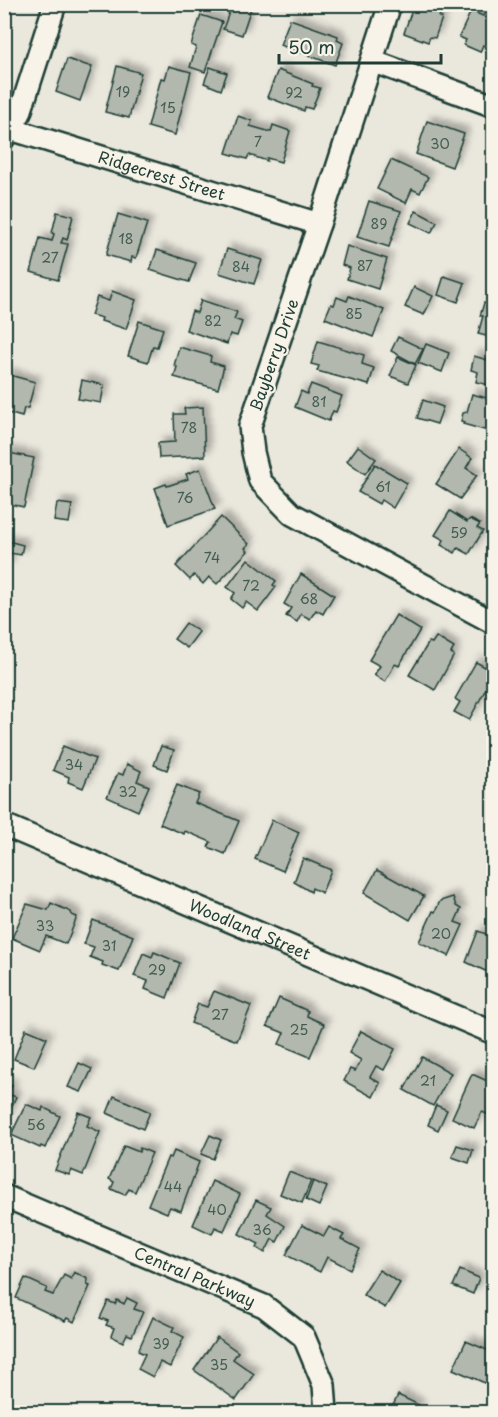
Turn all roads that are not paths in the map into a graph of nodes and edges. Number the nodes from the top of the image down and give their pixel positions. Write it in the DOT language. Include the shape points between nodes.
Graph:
graph roads {
  1 [pos="55,4"];
  2 [pos="390,4"];
  3 [pos="372,61"];
  4 [pos="494,106"];
  5 [pos="6,131"];
  6 [pos="319,224"];
  7 [pos="494,623"];
  8 [pos="4,825"];
  9 [pos="494,1033"];
  10 [pos="4,1196"];
  11 [pos="326,1413"];
  1 -- 5 [label="street" via="20,113"];
  2 -- 3 [label="street, Bayberry Drive"];
  3 -- 4 [label="street"];
  3 -- 6 [label="street, Bayberry Drive"];
  5 -- 6 [label="street, Ridgecrest Street"];
  6 -- 7 [label="street, Bayberry Drive" via="250,426 260,481 292,514"];
  8 -- 9 [label="street, Woodland Street"];
  10 -- 11 [label="street, Central Parkway" via="264,1306 304,1337 324,1385"];
}
